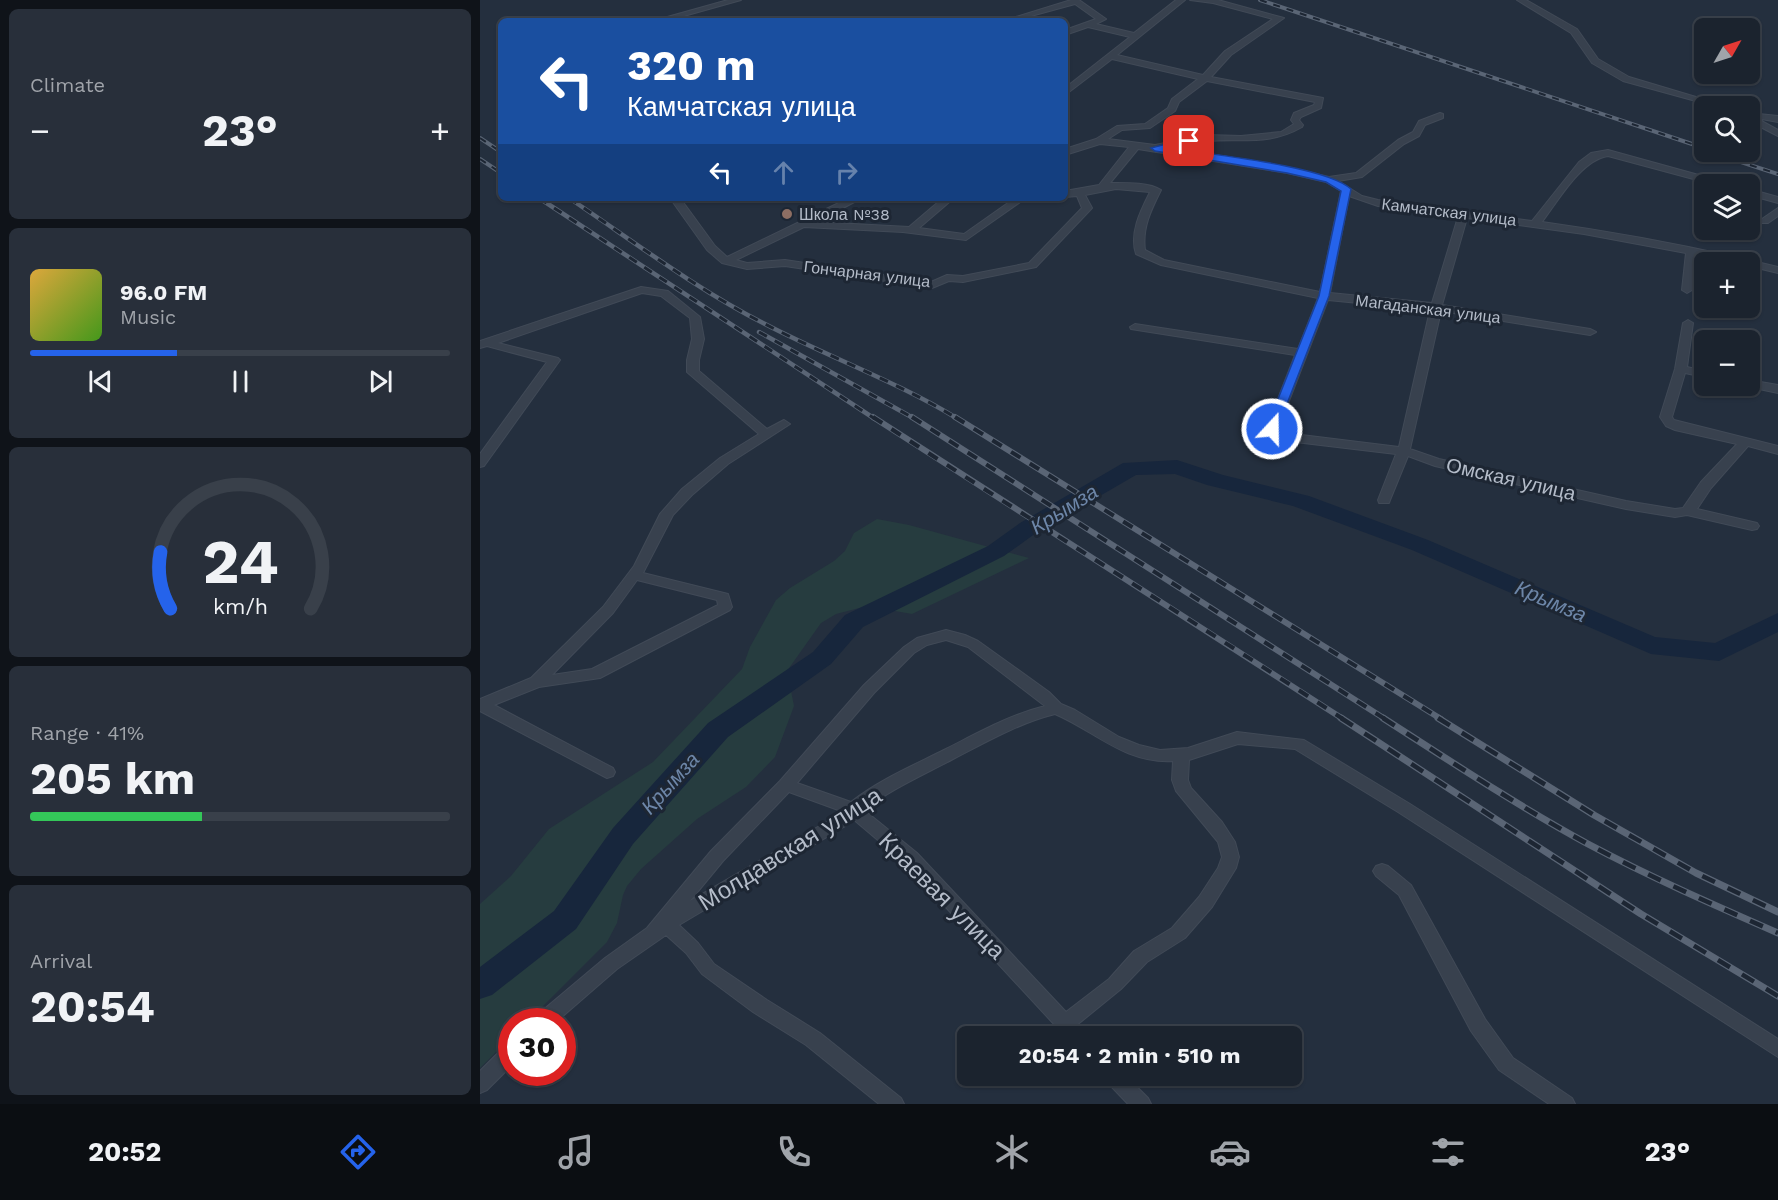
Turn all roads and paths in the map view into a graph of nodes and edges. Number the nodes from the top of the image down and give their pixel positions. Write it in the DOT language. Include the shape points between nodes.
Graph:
graph roads {
  1 [pos="737,0"];
  2 [pos="1181,0"];
  3 [pos="1194,0"];
  4 [pos="1521,0"];
  5 [pos="1020,17"];
  6 [pos="668,18"];
  7 [pos="1090,26"];
  8 [pos="1068,32"];
  9 [pos="1136,36"];
  10 [pos="1110,56"];
  11 [pos="1205,78"];
  12 [pos="1068,90"];
  13 [pos="1694,98"];
  14 [pos="1440,116"];
  15 [pos="1760,117"];
  16 [pos="1778,119"];
  17 [pos="1760,122"];
  18 [pos="1778,133"];
  19 [pos="1099,141"];
  20 [pos="1136,145"];
  21 [pos="1155,148"];
  22 [pos="1068,151"];
  23 [pos="1694,176"];
  24 [pos="1329,180"];
  25 [pos="1102,187"];
  26 [pos="1346,189"];
  27 [pos="1068,194"];
  28 [pos="1081,195"];
  29 [pos="1760,195"];
  30 [pos="1778,200"];
  31 [pos="677,201"];
  32 [pos="851,201"];
  33 [pos="945,201"];
  34 [pos="1017,201"];
  35 [pos="1778,211"];
  36 [pos="1463,216"];
  37 [pos="1765,220"];
  38 [pos="1536,223"];
  39 [pos="803,224"];
  40 [pos="911,230"];
  41 [pos="1694,251"];
  42 [pos="1698,252"];
  43 [pos="726,261"];
  44 [pos="1760,266"];
  45 [pos="1778,270"];
  46 [pos="1687,290"];
  47 [pos="1324,296"];
  48 [pos="1436,307"];
  49 [pos="1688,323"];
  50 [pos="1135,327"];
  51 [pos="1590,332"];
  52 [pos="485,344"];
  53 [pos="1302,353"];
  54 [pos="1681,369"];
  55 [pos="1694,372"];
  56 [pos="1760,385"];
  57 [pos="1778,389"];
  58 [pos="784,424"];
  59 [pos="766,434"];
  60 [pos="1745,442"];
  61 [pos="1778,450"];
  62 [pos="1404,451"];
  63 [pos="480,463"];
  64 [pos="1384,500"];
  65 [pos="1687,511"];
  66 [pos="1752,526"];
  67 [pos="634,575"];
  68 [pos="536,682"];
  69 [pos="480,704"];
  70 [pos="1056,708"];
  71 [pos="1182,754"];
  72 [pos="607,772"];
  73 [pos="786,785"];
  74 [pos="852,809"];
  75 [pos="1382,871"];
  76 [pos="660,930"];
  77 [pos="557,1008"];
  78 [pos="1067,1026"];
  79 [pos="1072,1026"];
  80 [pos="1778,1049"];
  81 [pos="498,1066"];
  82 [pos="480,1083"];
  83 [pos="1124,1086"];
  84 [pos="894,1104"];
  85 [pos="1141,1104"];
  86 [pos="1565,1104"];
  1 -- 6 [label="street"];
  2 -- 9 [label="street"];
  3 -- 11 [label="street" via="1280,18 1228,53"];
  4 -- 13 [label="street" via="1574,31 1595,62 1626,79"];
  5 -- 7 [label="street" via="1076,1 1102,19"];
  7 -- 8 [label="street"];
  7 -- 9 [label="street"];
  9 -- 10 [label="street"];
  10 -- 11 [label="street"];
  10 -- 12 [label="street"];
  11 -- 19 [label="street" via="1147,126 1120,128"];
  11 -- 21 [label="street" via="1320,100 1318,106 1297,115 1299,125 1283,134 1206,138"];
  14 -- 24 [label="street" via="1422,123 1416,134 1401,141 1359,175"];
  15 -- 16 [label="street"];
  17 -- 18 [label="street"];
  19 -- 20 [label="street, Камчатская улица"];
  19 -- 22 [label="street"];
  20 -- 21 [label="street, Камчатская улица"];
  20 -- 25 [label="street"];
  21 -- 24 [label="street, Камчатская улица"];
  23 -- 38 [label="street" via="1608,153 1594,155 1582,164"];
  24 -- 26 [label="street, Камчатская улица"];
  25 -- 28 [label="street"];
  25 -- 47 [label="street, Магаданская улица" via="1156,190 1141,219 1140,252 1161,262"];
  26 -- 36 [label="street, Камчатская улица" via="1359,198 1378,203"];
  26 -- 47 [label="street"];
  27 -- 28 [label="street"];
  28 -- 43 [label="street, Гончарная улица" via="1088,208 1032,265 963,279 947,278 932,285 784,263 747,266"];
  29 -- 30 [label="street"];
  31 -- 43 [label="street" via="711,248"];
  32 -- 39 [label="street"];
  33 -- 40 [label="street"];
  34 -- 40 [label="street" via="966,237"];
  35 -- 37 [label="street"];
  36 -- 38 [label="street, Камчатская улица"];
  36 -- 48 [label="street"];
  38 -- 41 [label="street, Камчатская улица"];
  39 -- 40 [label="street"];
  39 -- 43 [label="street"];
  41 -- 42 [label="street, Камчатская улица"];
  41 -- 46 [label="street" via="1690,255"];
  44 -- 45 [label="street, Камчатская улица"];
  47 -- 48 [label="street, Магаданская улица"];
  47 -- 53 [label="street"];
  48 -- 51 [label="street, Магаданская улица"];
  48 -- 62 [label="street"];
  49 -- 54 [label="street"];
  50 -- 53 [label="street"];
  52 -- 59 [label="street" via="641,290 664,293 695,317 698,339 693,372"];
  52 -- 63 [label="street" via="554,360"];
  53 -- 62 [label="street, Омская улица" via="1270,435"];
  54 -- 55 [label="street"];
  54 -- 60 [label="street" via="1666,417 1670,423"];
  56 -- 57 [label="street"];
  58 -- 59 [label="street"];
  59 -- 67 [label="street" via="724,461 687,492 667,514"];
  60 -- 61 [label="street"];
  60 -- 65 [label="street" via="1704,487 1696,505"];
  62 -- 64 [label="street"];
  62 -- 65 [label="street, Омская улица" via="1435,462 1626,505 1675,513"];
  65 -- 66 [label="street, Омская улица"];
  67 -- 68 [label="street" via="608,610"];
  67 -- 68 [label="street" via="723,597 725,607 595,674"];
  68 -- 69 [label="street"];
  69 -- 72 [label="street"];
  70 -- 71 [label="street" via="1135,750 1160,756"];
  70 -- 73 [label="street" via="973,644 946,635 934,637 909,650 869,689"];
  70 -- 74 [label="street, Молдавская улица" via="978,740"];
  71 -- 79 [label="street" via="1179,781 1187,797 1225,839 1231,856 1226,872 1182,929 1132,962 1117,982 1072,1017"];
  71 -- 80 [label="street" via="1237,738 1298,744"];
  73 -- 74 [label="street, Краевая улица"];
  73 -- 76 [label="street" via="717,856"];
  74 -- 76 [label="street, Молдавская улица" via="841,821"];
  74 -- 78 [label="street, Краевая улица" via="911,858"];
  75 -- 86 [label="street" via="1405,890 1478,1025 1506,1064"];
  76 -- 77 [label="street, Молдавская улица" via="573,992"];
  76 -- 84 [label="street" via="692,948 708,969 813,1039"];
  81 -- 82 [label="street"];
  83 -- 85 [label="street"];
}
